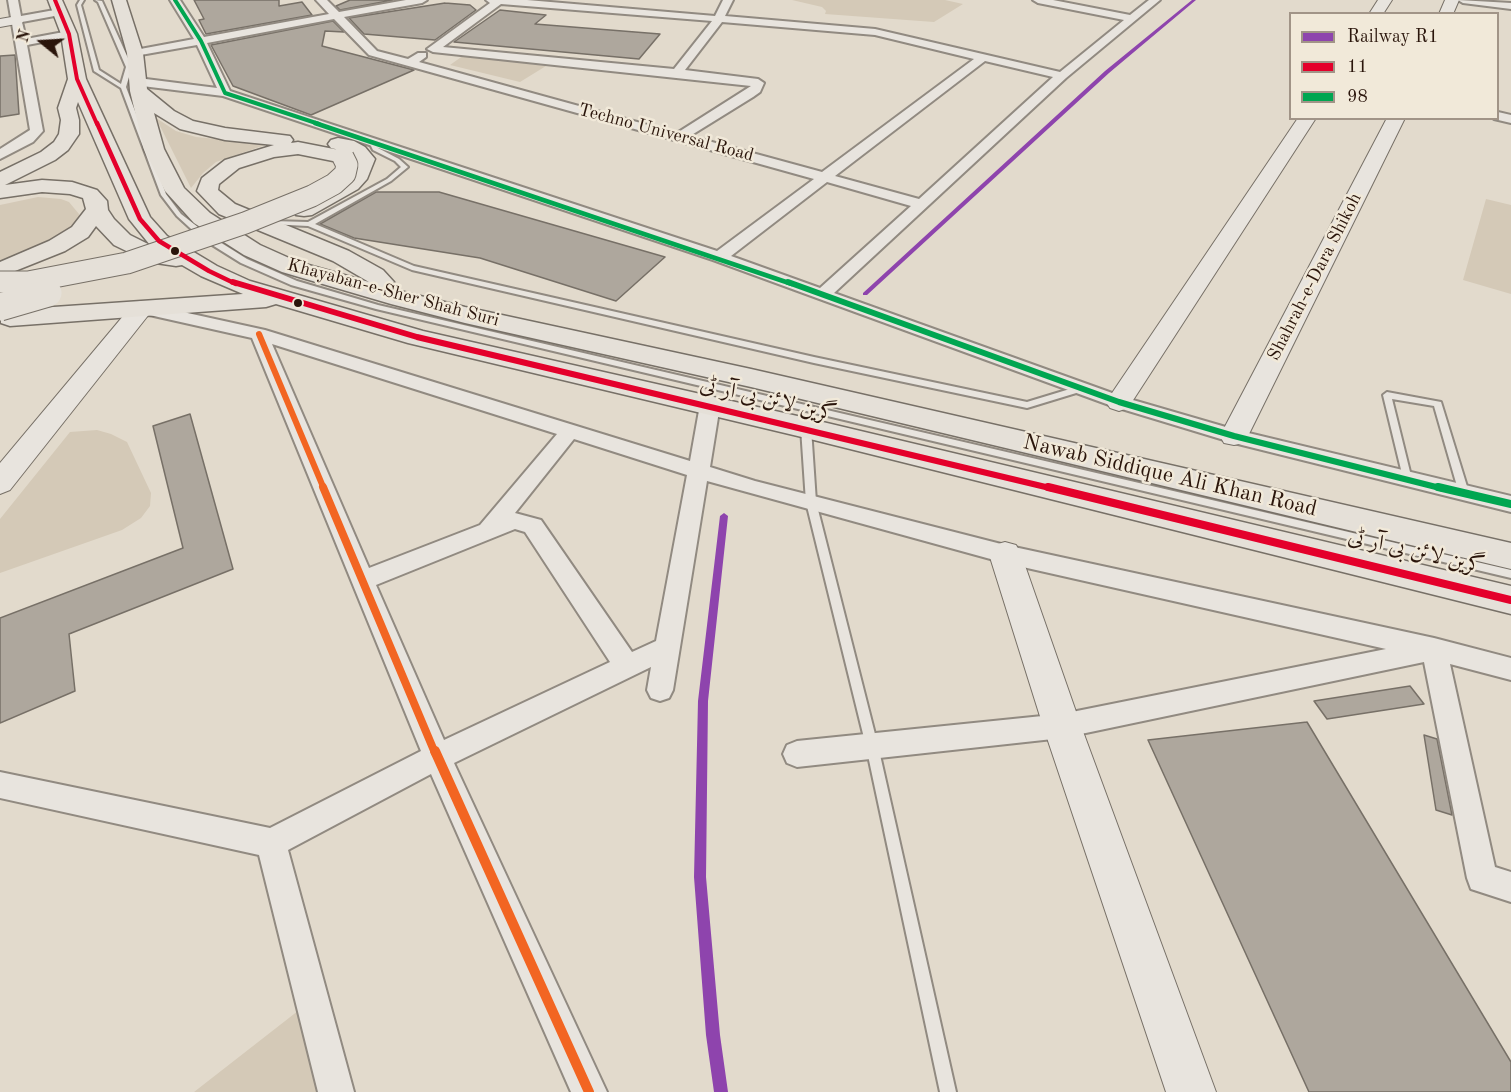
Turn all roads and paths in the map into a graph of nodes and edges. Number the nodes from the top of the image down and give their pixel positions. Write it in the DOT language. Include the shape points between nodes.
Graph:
graph roads {
  1 [pos="13,0"];
  2 [pos="82,0"];
  3 [pos="97,0"];
  4 [pos="119,0"];
  5 [pos="176,0"];
  6 [pos="321,0"];
  7 [pos="422,0"];
  8 [pos="491,0"];
  9 [pos="500,0"];
  10 [pos="728,0"];
  11 [pos="1038,0"];
  12 [pos="1155,0"];
  13 [pos="1463,0"];
  14 [pos="58,6"];
  15 [pos="1511,6"];
  16 [pos="336,16"];
  17 [pos="719,19"];
  18 [pos="1132,19"];
  19 [pos="17,20"];
  20 [pos="0,23"];
  21 [pos="69,34"];
  22 [pos="201,41"];
  23 [pos="22,43"];
  24 [pos="433,49"];
  25 [pos="135,53"];
  26 [pos="982,58"];
  27 [pos="410,63"];
  28 [pos="677,73"];
  29 [pos="1062,76"];
  30 [pos="77,79"];
  31 [pos="133,87"];
  32 [pos="225,93"];
  33 [pos="1306,120"];
  34 [pos="1395,120"];
  35 [pos="681,136"];
  36 [pos="372,142"];
  37 [pos="337,150"];
  38 [pos="0,155"];
  39 [pos="0,170"];
  40 [pos="825,177"];
  41 [pos="0,180"];
  42 [pos="0,192"];
  43 [pos="922,204"];
  44 [pos="97,210"];
  45 [pos="262,223"];
  46 [pos="309,224"];
  47 [pos="719,257"];
  48 [pos="192,262"];
  49 [pos="0,270"];
  50 [pos="128,271"];
  51 [pos="0,275"];
  52 [pos="0,282"];
  53 [pos="0,291"];
  54 [pos="824,293"];
  55 [pos="280,299"];
  56 [pos="400,299"];
  57 [pos="142,308"];
  58 [pos="3,315"];
  59 [pos="259,334"];
  60 [pos="1083,388"];
  61 [pos="828,396"];
  62 [pos="1119,402"];
  63 [pos="710,405"];
  64 [pos="806,428"];
  65 [pos="570,430"];
  66 [pos="1234,436"];
  67 [pos="698,472"];
  68 [pos="1407,480"];
  69 [pos="0,483"];
  70 [pos="1464,493"];
  71 [pos="811,502"];
  72 [pos="1511,504"];
  73 [pos="489,529"];
  74 [pos="1005,554"];
  75 [pos="1511,556"];
  76 [pos="1511,574"];
  77 [pos="364,580"];
  78 [pos="1511,600"];
  79 [pos="668,647"];
  80 [pos="1434,649"];
  81 [pos="626,665"];
  82 [pos="1511,669"];
  83 [pos="660,690"];
  84 [pos="1062,726"];
  85 [pos="872,746"];
  86 [pos="797,754"];
  87 [pos="437,757"];
  88 [pos="0,785"];
  89 [pos="271,843"];
  90 [pos="1511,887"];
  91 [pos="336,1092"];
  92 [pos="589,1092"];
  93 [pos="948,1092"];
  94 [pos="1191,1092"];
  1 -- 19 [label="street"];
  2 -- 31 [label="lane" via="79,5 97,71"];
  3 -- 31 [label="lane, گرین لائن بی آر ٹی" via="129,67"];
  4 -- 25 [label="main road, Khayaban-e-Sher Shah Suri"];
  5 -- 22 [label="street"];
  6 -- 16 [label="street, Techno Universal Road"];
  7 -- 16 [label="street"];
  8 -- 9 [label="street"];
  9 -- 17 [label="street"];
  9 -- 24 [label="street"];
  10 -- 17 [label="street"];
  11 -- 18 [label="street"];
  12 -- 18 [label="street"];
  13 -- 15 [label="street"];
  14 -- 19 [label="street"];
  14 -- 21 [label="main road"];
  16 -- 22 [label="street"];
  16 -- 27 [label="street, Techno Universal Road" via="373,53"];
  17 -- 26 [label="street" via="874,32"];
  17 -- 28 [label="street"];
  18 -- 29 [label="street"];
  19 -- 20 [label="street"];
  19 -- 23 [label="street"];
  21 -- 23 [label="street"];
  21 -- 30 [label="main road"];
  22 -- 25 [label="street"];
  22 -- 32 [label="street"];
  23 -- 38 [label="street" via="37,131"];
  24 -- 27 [label="street"];
  24 -- 28 [label="street"];
  25 -- 31 [label="main road, Khayaban-e-Sher Shah Suri"];
  26 -- 29 [label="street"];
  26 -- 40 [label="street"];
  27 -- 35 [label="street, Techno Universal Road"];
  28 -- 35 [label="street" via="758,83 749,94"];
  29 -- 43 [label="street"];
  30 -- 39 [label="main road" via="49,109 55,125 52,138"];
  30 -- 41 [label="main road" via="67,108 69,134 61,146"];
  30 -- 48 [label="main road" via="140,219 159,241"];
  31 -- 32 [label="street"];
  31 -- 37 [label="main road" via="175,120 204,130"];
  31 -- 56 [label="main road, Khayaban-e-Sher Shah Suri" via="154,149 175,191 202,218 252,250 290,267"];
  31 -- 76 [label="lane, گرین لائن بی آر ٹی" via="154,173 163,194 179,215 244,261 313,290"];
  32 -- 36 [label="street"];
  33 -- 62 [label="street"];
  34 -- 66 [label="street, Shahrah-e-Dara Shikoh"];
  35 -- 40 [label="street, Techno Universal Road"];
  36 -- 46 [label="lane" via="375,149 405,167 389,180"];
  36 -- 47 [label="street"];
  37 -- 45 [label="main road" via="271,151 232,164 209,182 207,191 227,209"];
  37 -- 50 [label="main road" via="347,145 358,151 364,159 360,175 351,185 320,203 210,246"];
  37 -- 52 [label="main road, bridge" via="346,165 345,174 334,184 224,231 99,269 28,282"];
  40 -- 43 [label="street, Techno Universal Road"];
  40 -- 47 [label="street"];
  42 -- 44 [label="main road" via="42,186 72,188 90,194"];
  43 -- 54 [label="street"];
  44 -- 48 [label="main road" via="115,234 136,248 157,257"];
  44 -- 49 [label="main road" via="80,232"];
  45 -- 46 [label="lane"];
  45 -- 56 [label="main road" via="341,256 375,276"];
  46 -- 60 [label="lane" via="412,268 814,360 1027,405"];
  47 -- 54 [label="street"];
  48 -- 55 [label="main road, Nawab Siddique Ali Khan Road" via="241,286"];
  50 -- 53 [label="main road" via="55,286"];
  50 -- 58 [label="main road, bridge"];
  51 -- 58 [label="main road" via="35,271 43,275 46,283 43,292"];
  54 -- 60 [label="street"];
  55 -- 57 [label="main road"];
  55 -- 63 [label="main road, Nawab Siddique Ali Khan Road" via="417,337"];
  56 -- 61 [label="main road, Khayaban-e-Sher Shah Suri"];
  57 -- 58 [label="main road"];
  57 -- 59 [label="street"];
  57 -- 69 [label="street"];
  59 -- 65 [label="street"];
  59 -- 77 [label="street"];
  60 -- 62 [label="street"];
  61 -- 75 [label="main road, Nawab Siddique Ali Khan Road"];
  62 -- 66 [label="street"];
  63 -- 64 [label="main road, Nawab Siddique Ali Khan Road"];
  63 -- 67 [label="street"];
  64 -- 71 [label="lane"];
  64 -- 78 [label="main road, Nawab Siddique Ali Khan Road"];
  65 -- 67 [label="street"];
  65 -- 73 [label="street"];
  66 -- 68 [label="street"];
  67 -- 71 [label="street"];
  67 -- 79 [label="street"];
  68 -- 70 [label="street"];
  68 -- 70 [label="lane" via="1387,395 1438,404"];
  70 -- 72 [label="street"];
  71 -- 74 [label="street"];
  71 -- 85 [label="lane"];
  73 -- 77 [label="street"];
  73 -- 81 [label="street" via="514,521 533,526"];
  74 -- 80 [label="street"];
  74 -- 84 [label="street"];
  77 -- 87 [label="street"];
  79 -- 81 [label="street"];
  79 -- 83 [label="street"];
  80 -- 82 [label="street"];
  80 -- 84 [label="street"];
  80 -- 90 [label="street" via="1482,878"];
  81 -- 87 [label="street"];
  84 -- 85 [label="street"];
  84 -- 94 [label="street"];
  85 -- 86 [label="street"];
  85 -- 93 [label="lane"];
  87 -- 89 [label="street"];
  87 -- 92 [label="street"];
  88 -- 89 [label="street"];
  89 -- 91 [label="street"];
}
